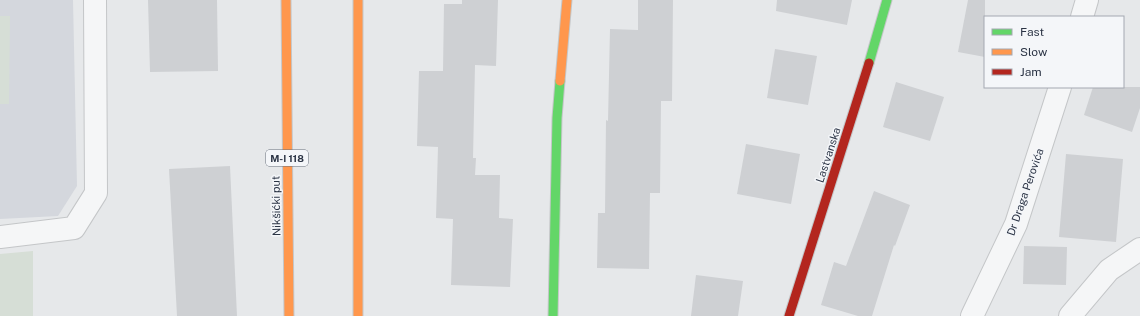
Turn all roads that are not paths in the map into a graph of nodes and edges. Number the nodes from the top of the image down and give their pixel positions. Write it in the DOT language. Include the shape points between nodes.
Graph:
graph roads {
  1 [pos="95,0"];
  2 [pos="286,0"];
  3 [pos="358,0"];
  4 [pos="568,0"];
  5 [pos="887,0"];
  6 [pos="1088,0"];
  7 [pos="1082,16"];
  8 [pos="1060,88"];
  9 [pos="0,237"];
  10 [pos="1140,249"];
  11 [pos="289,316"];
  12 [pos="358,316"];
  13 [pos="553,316"];
  14 [pos="789,316"];
  15 [pos="972,316"];
  16 [pos="1070,316"];
  1 -- 9 [label="street" via="96,193 74,228"];
  2 -- 11 [label="street, Nikšićki put / M-I 118"];
  3 -- 12 [label="street"];
  4 -- 13 [label="street" via="557,118"];
  5 -- 14 [label="street, Lastvanska" via="860,97"];
  6 -- 7 [label="street"];
  8 -- 15 [label="street, Dr Draga Perovića" via="1016,224"];
  10 -- 16 [label="street" via="1109,270"];
}
